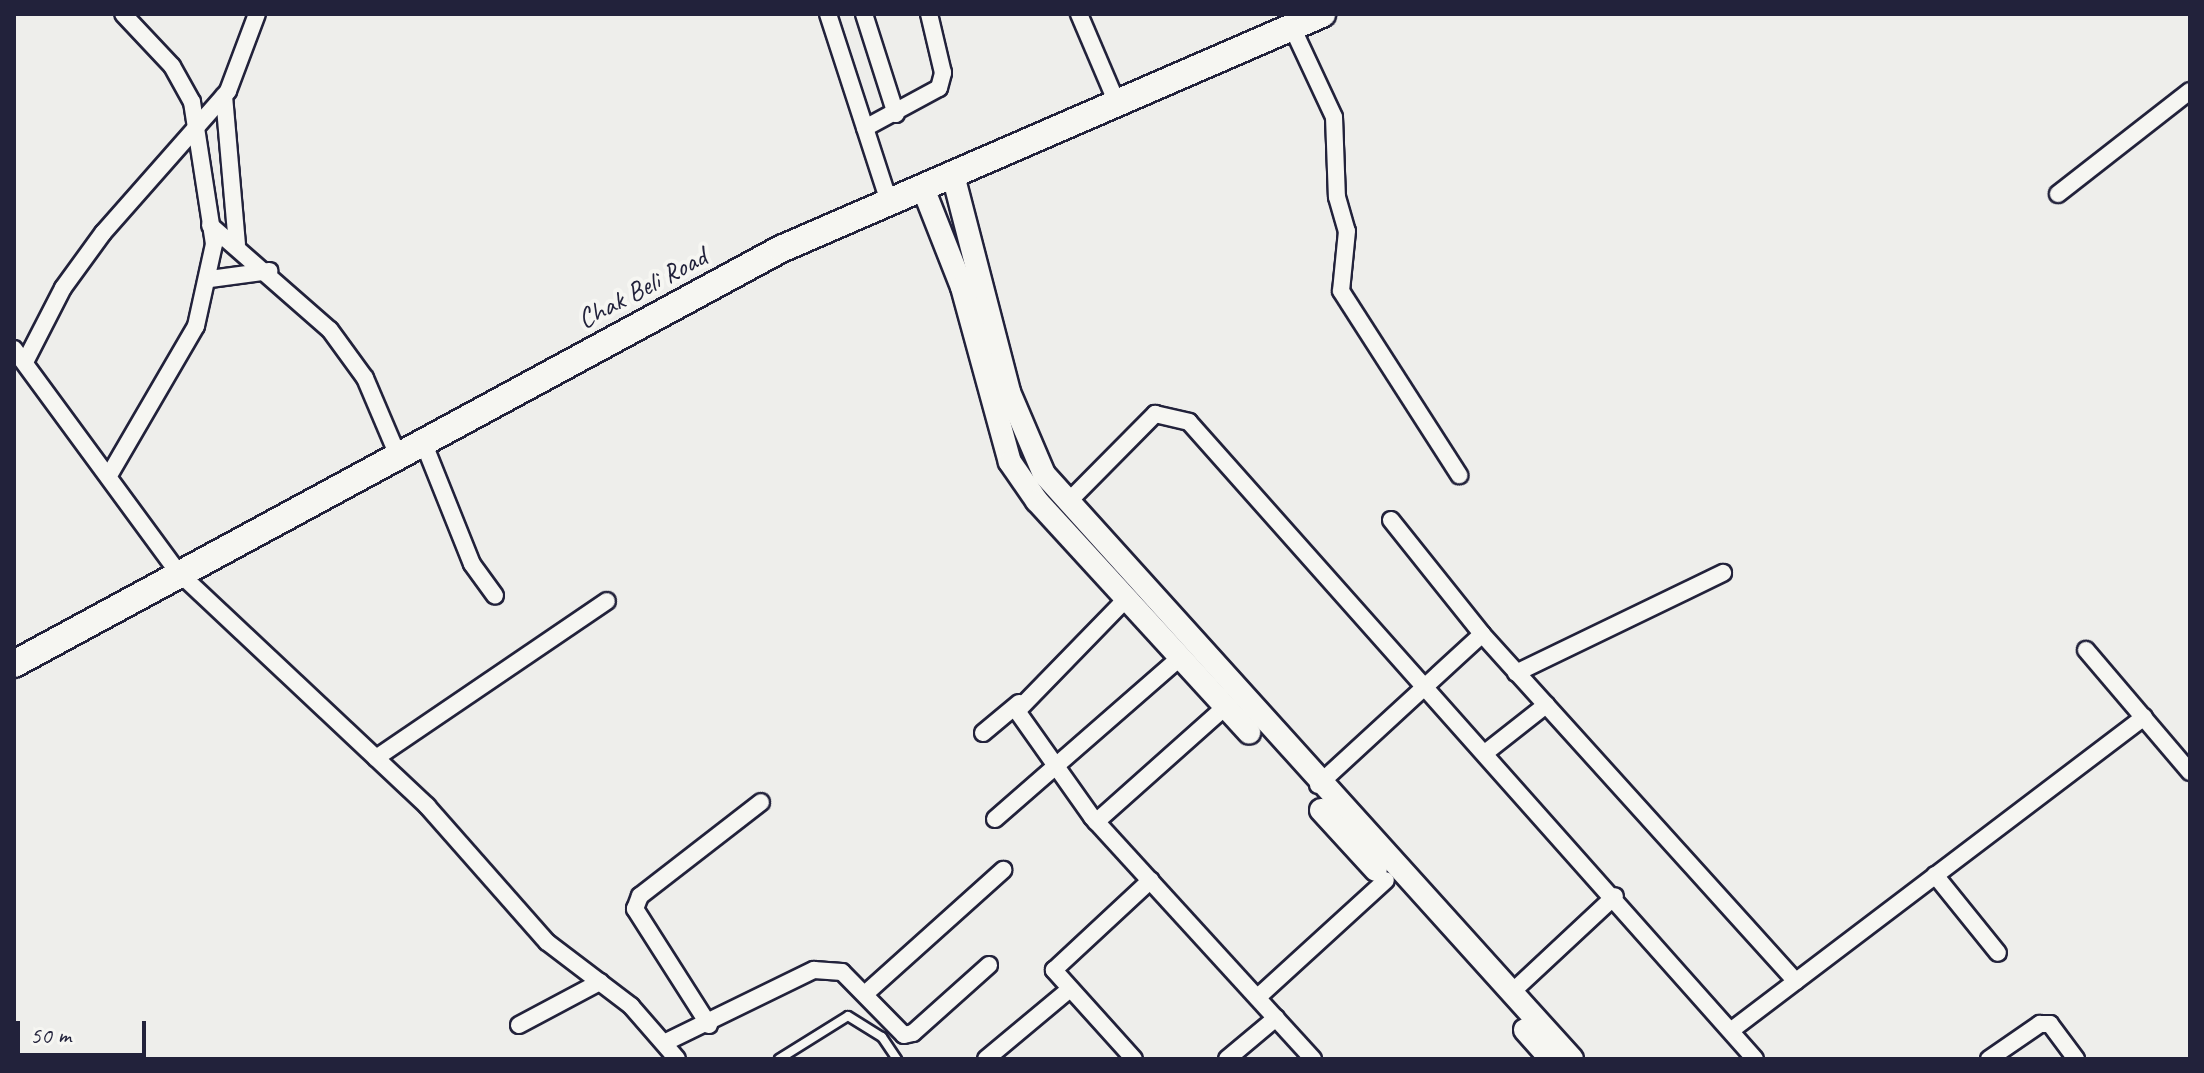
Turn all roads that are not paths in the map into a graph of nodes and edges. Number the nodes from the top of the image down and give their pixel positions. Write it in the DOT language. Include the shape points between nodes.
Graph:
graph roads {
  1 [pos="123,14"];
  2 [pos="257,14"];
  3 [pos="828,14"];
  4 [pos="864,14"];
  5 [pos="929,14"];
  6 [pos="1079,14"];
  7 [pos="1322,14"];
  8 [pos="1286,23"];
  9 [pos="2190,91"];
  10 [pos="224,96"];
  11 [pos="1117,103"];
  12 [pos="896,114"];
  13 [pos="200,121"];
  14 [pos="865,128"];
  15 [pos="228,144"];
  16 [pos="202,149"];
  17 [pos="230,171"];
  18 [pos="205,175"];
  19 [pos="953,175"];
  20 [pos="923,188"];
  21 [pos="2058,194"];
  22 [pos="889,202"];
  23 [pos="210,225"];
  24 [pos="237,244"];
  25 [pos="269,271"];
  26 [pos="210,279"];
  27 [pos="20,355"];
  28 [pos="424,444"];
  29 [pos="399,458"];
  30 [pos="111,472"];
  31 [pos="1459,475"];
  32 [pos="1068,502"];
  33 [pos="1391,520"];
  34 [pos="178,572"];
  35 [pos="1723,573"];
  36 [pos="495,596"];
  37 [pos="1126,599"];
  38 [pos="607,601"];
  39 [pos="1482,634"];
  40 [pos="2086,650"];
  41 [pos="1181,657"];
  42 [pos="14,664"];
  43 [pos="1516,673"];
  44 [pos="1425,687"];
  45 [pos="1019,703"];
  46 [pos="1546,705"];
  47 [pos="1226,706"];
  48 [pos="2144,717"];
  49 [pos="983,733"];
  50 [pos="1485,753"];
  51 [pos="376,758"];
  52 [pos="1052,765"];
  53 [pos="2190,772"];
  54 [pos="1318,785"];
  55 [pos="761,802"];
  56 [pos="995,819"];
  57 [pos="1096,822"];
  58 [pos="1355,837"];
  59 [pos="1003,870"];
  60 [pos="1935,875"];
  61 [pos="1151,880"];
  62 [pos="1386,880"];
  63 [pos="1615,896"];
  64 [pos="1998,953"];
  65 [pos="989,965"];
  66 [pos="1796,981"];
  67 [pos="600,982"];
  68 [pos="1070,989"];
  69 [pos="1511,993"];
  70 [pos="865,994"];
  71 [pos="1258,997"];
  72 [pos="1276,1018"];
  73 [pos="519,1025"];
  74 [pos="709,1025"];
  75 [pos="1733,1029"];
  76 [pos="664,1043"];
  77 [pos="677,1059"];
  78 [pos="779,1059"];
  79 [pos="897,1059"];
  80 [pos="986,1059"];
  81 [pos="1134,1059"];
  82 [pos="1227,1059"];
  83 [pos="1313,1059"];
  84 [pos="1551,1059"];
  85 [pos="1572,1059"];
  86 [pos="1755,1059"];
  87 [pos="1989,1059"];
  88 [pos="2076,1059"];
  1 -- 13 [label="street" via="172,66"];
  2 -- 10 [label="street" via="241,70"];
  3 -- 14 [label="street"];
  4 -- 12 [label="street"];
  5 -- 12 [label="street" via="943,73 939,88"];
  6 -- 11 [label="street"];
  7 -- 8 [label="main road, Chak Beli Road"];
  8 -- 11 [label="main road, Chak Beli Road"];
  8 -- 31 [label="street" via="1334,117 1337,197 1347,231 1341,291"];
  9 -- 21 [label="street"];
  10 -- 13 [label="street"];
  10 -- 15 [label="street"];
  11 -- 19 [label="main road, Chak Beli Road"];
  12 -- 14 [label="street"];
  13 -- 16 [label="street"];
  13 -- 27 [label="street" via="87,255"];
  14 -- 22 [label="street"];
  15 -- 16 [label="street" via="216,152"];
  15 -- 17 [label="street"];
  16 -- 18 [label="street"];
  17 -- 18 [label="street" via="218,163"];
  17 -- 24 [label="street"];
  18 -- 23 [label="street"];
  19 -- 20 [label="main road, Chak Beli Road"];
  19 -- 32 [label="street" via="1013,405 1044,474"];
  20 -- 22 [label="main road, Chak Beli Road"];
  20 -- 37 [label="street" via="962,287 1010,462"];
  22 -- 28 [label="main road, Chak Beli Road" via="781,249"];
  23 -- 24 [label="street"];
  23 -- 26 [label="street"];
  24 -- 25 [label="street"];
  25 -- 26 [label="street"];
  25 -- 29 [label="street" via="352,357"];
  26 -- 30 [label="street" via="196,326"];
  27 -- 30 [label="street"];
  28 -- 29 [label="main road, Chak Beli Road"];
  28 -- 36 [label="street" via="472,564"];
  29 -- 34 [label="main road, Chak Beli Road"];
  30 -- 34 [label="street"];
  32 -- 44 [label="street" via="1155,414 1189,422"];
  32 -- 54 [label="street"];
  33 -- 39 [label="street"];
  34 -- 42 [label="main road, Chak Beli Road"];
  34 -- 51 [label="street"];
  35 -- 43 [label="street"];
  37 -- 41 [label="street"];
  37 -- 45 [label="street"];
  38 -- 51 [label="street"];
  39 -- 43 [label="street"];
  39 -- 44 [label="street"];
  40 -- 48 [label="street"];
  41 -- 47 [label="street"];
  41 -- 52 [label="street"];
  43 -- 46 [label="street"];
  44 -- 50 [label="street"];
  44 -- 54 [label="street"];
  45 -- 49 [label="street"];
  45 -- 52 [label="street" via="1027,731"];
  46 -- 50 [label="street"];
  46 -- 66 [label="street"];
  47 -- 57 [label="street"];
  47 -- 58 [label="street"];
  48 -- 53 [label="street"];
  48 -- 60 [label="street"];
  50 -- 63 [label="street"];
  51 -- 67 [label="street" via="547,942"];
  52 -- 56 [label="street"];
  52 -- 57 [label="street"];
  54 -- 58 [label="street"];
  55 -- 74 [label="street" via="640,896 635,909"];
  57 -- 61 [label="street"];
  58 -- 62 [label="street"];
  58 -- 69 [label="street"];
  59 -- 70 [label="street"];
  60 -- 64 [label="street"];
  60 -- 66 [label="street"];
  61 -- 68 [label="street" via="1055,966"];
  61 -- 71 [label="street"];
  62 -- 71 [label="street"];
  62 -- 84 [label="street"];
  63 -- 69 [label="street"];
  63 -- 75 [label="street"];
  65 -- 70 [label="street" via="913,1033 904,1035"];
  66 -- 75 [label="street"];
  67 -- 73 [label="street"];
  67 -- 76 [label="street"];
  68 -- 80 [label="street"];
  68 -- 81 [label="street"];
  69 -- 85 [label="street"];
  70 -- 74 [label="street" via="842,972 814,970"];
  71 -- 72 [label="street"];
  72 -- 82 [label="street"];
  72 -- 83 [label="street"];
  74 -- 76 [label="street"];
  75 -- 86 [label="street"];
  76 -- 77 [label="street"];
  78 -- 79 [label="lane" via="848,1016 882,1037"];
  87 -- 88 [label="street" via="2050,1024"];
}
